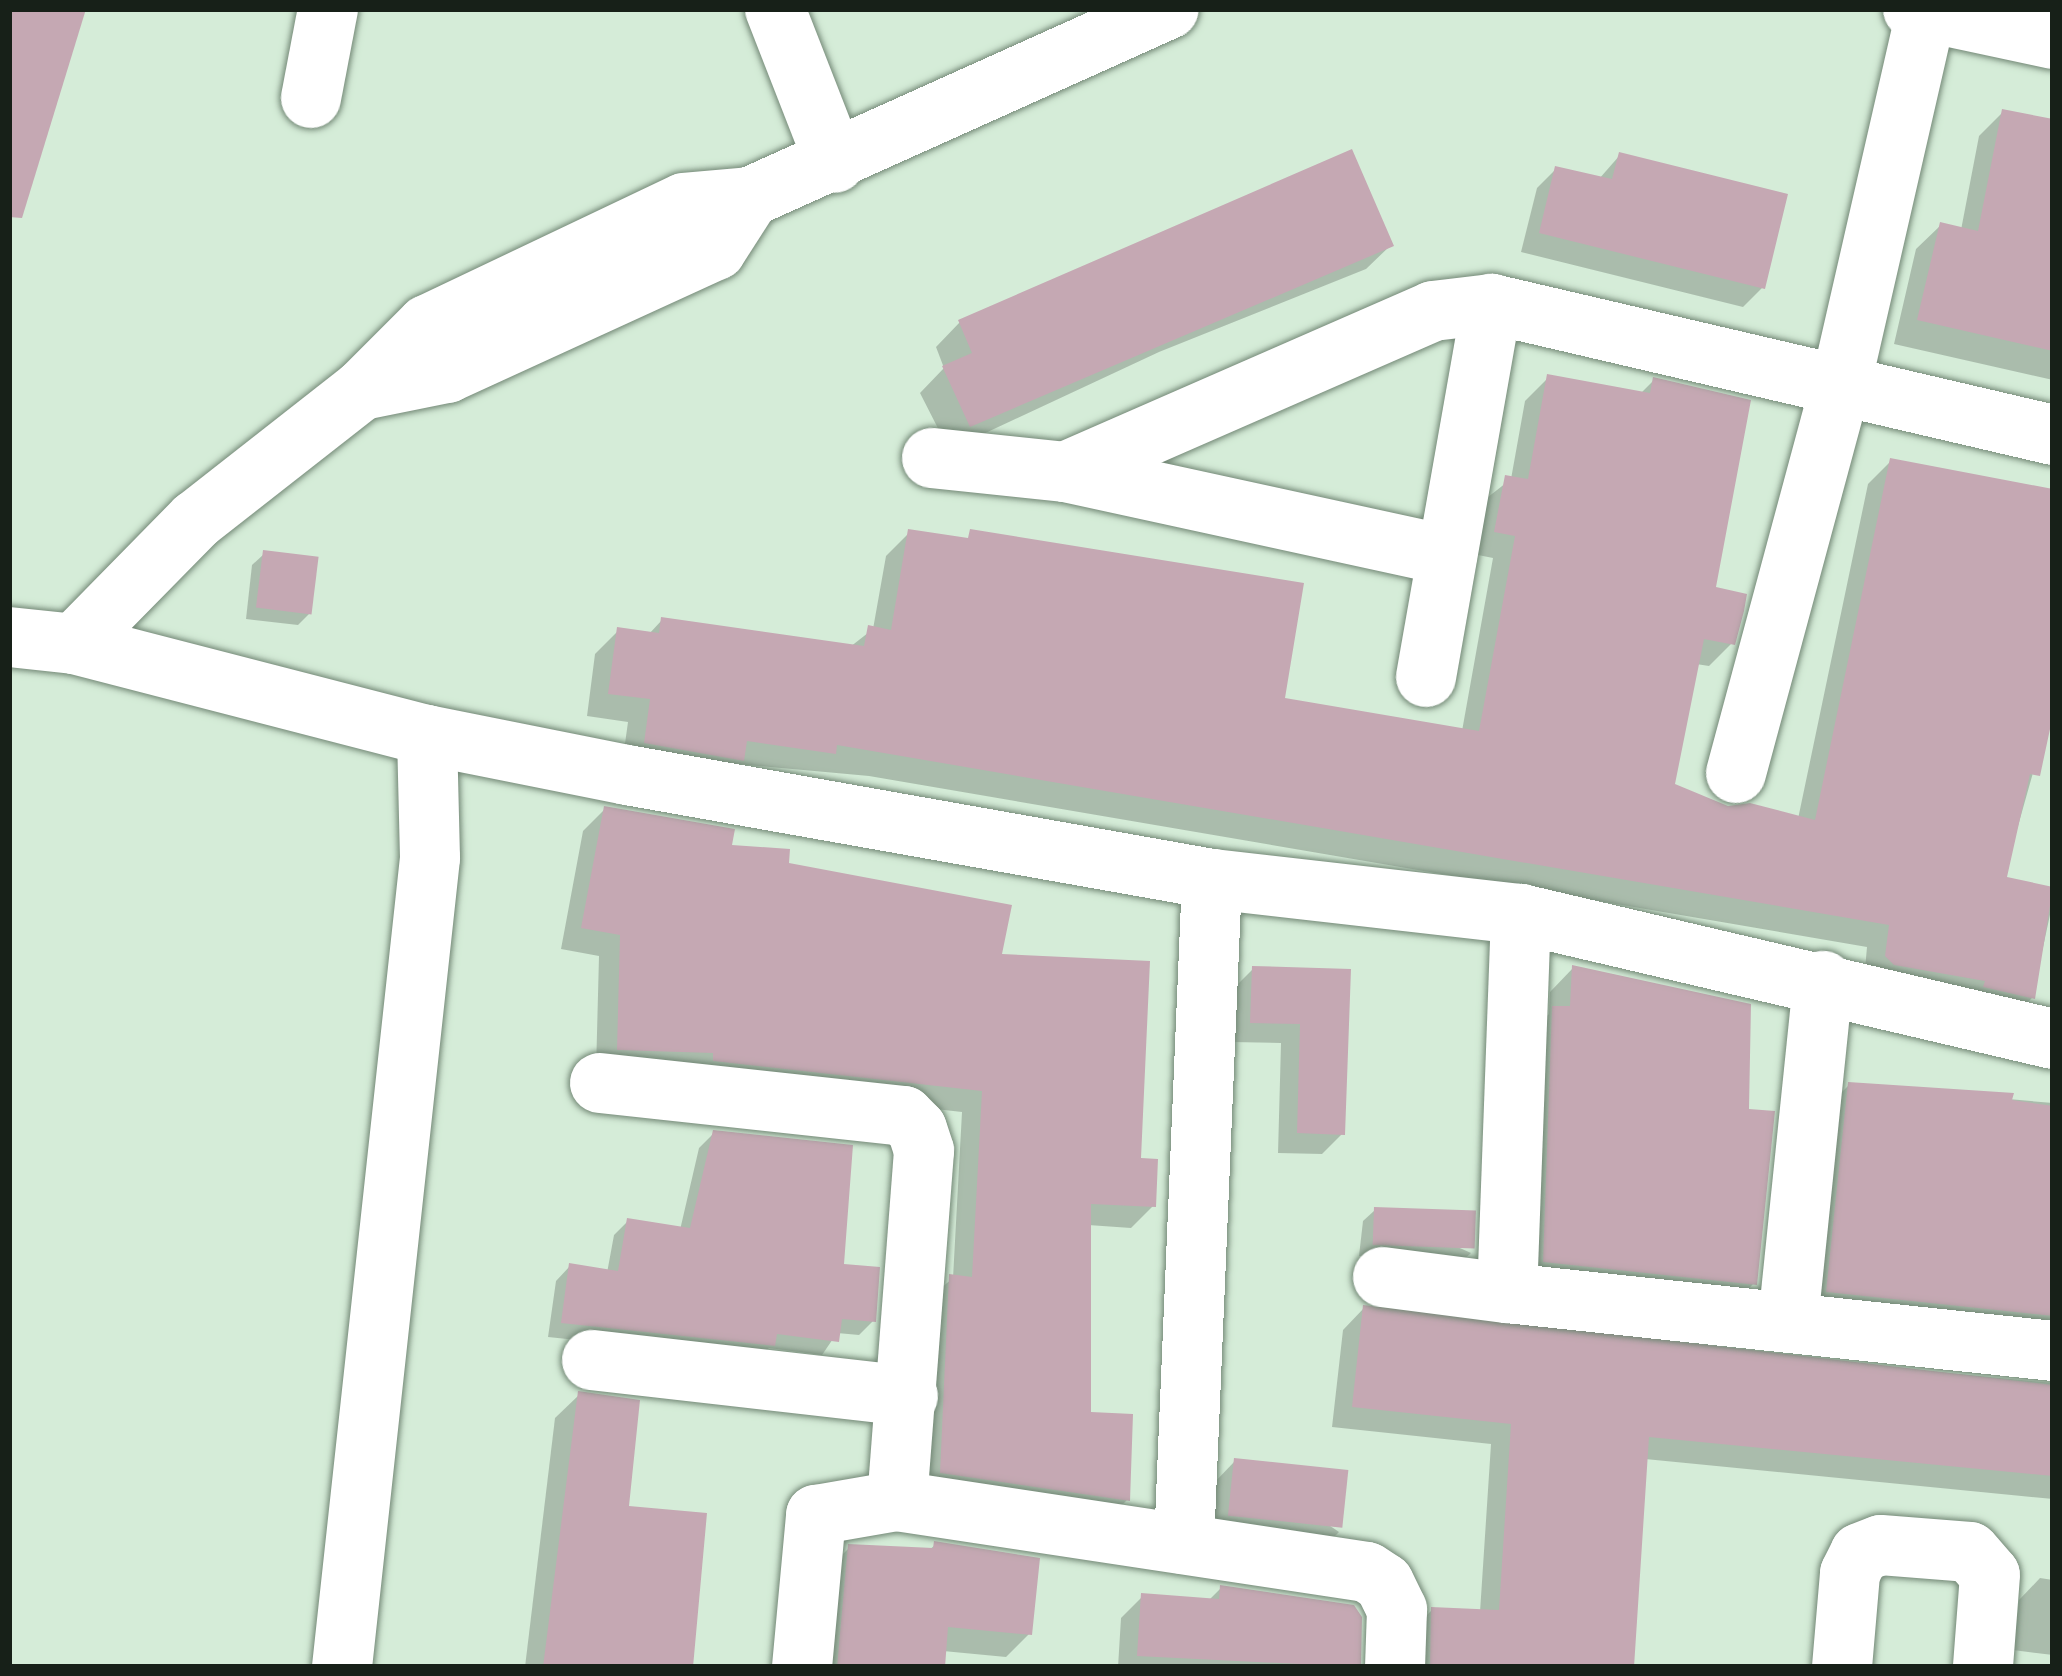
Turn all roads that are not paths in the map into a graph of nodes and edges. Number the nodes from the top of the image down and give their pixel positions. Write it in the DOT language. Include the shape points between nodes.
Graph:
graph roads {
  1 [pos="328,9"];
  2 [pos="775,9"];
  3 [pos="1169,9"];
  4 [pos="1920,11"];
  5 [pos="2053,38"];
  6 [pos="311,98"];
  7 [pos="835,163"];
  8 [pos="1492,304"];
  9 [pos="1841,384"];
  10 [pos="2053,435"];
  11 [pos="932,458"];
  12 [pos="1065,472"];
  13 [pos="1447,555"];
  14 [pos="9,637"];
  15 [pos="74,644"];
  16 [pos="1426,677"];
  17 [pos="427,735"];
  18 [pos="1736,773"];
  19 [pos="1212,879"];
  20 [pos="1521,914"];
  21 [pos="1823,981"];
  22 [pos="2053,1039"];
  23 [pos="600,1083"];
  24 [pos="1383,1277"];
  25 [pos="1507,1293"];
  26 [pos="1788,1322"];
  27 [pos="2053,1351"];
  28 [pos="592,1360"];
  29 [pos="908,1396"];
  30 [pos="897,1502"];
  31 [pos="1184,1544"];
  32 [pos="342,1667"];
  33 [pos="802,1667"];
  34 [pos="1395,1667"];
  35 [pos="1842,1667"];
  36 [pos="1983,1667"];
  1 -- 6 [label="street"];
  2 -- 7 [label="street"];
  3 -- 7 [label="street"];
  4 -- 5 [label="street"];
  4 -- 9 [label="street"];
  7 -- 15 [label="street" via="750,197 684,202 427,325 362,390 196,520"];
  8 -- 9 [label="street"];
  8 -- 12 [label="street" via="1433,311"];
  8 -- 13 [label="street"];
  9 -- 10 [label="street"];
  9 -- 18 [label="street"];
  11 -- 12 [label="street"];
  12 -- 13 [label="street"];
  13 -- 16 [label="street"];
  14 -- 15 [label="street"];
  15 -- 17 [label="street"];
  17 -- 19 [label="street"];
  17 -- 32 [label="street" via="430,858"];
  19 -- 20 [label="street"];
  19 -- 31 [label="street"];
  20 -- 21 [label="street"];
  20 -- 25 [label="street"];
  21 -- 22 [label="street"];
  21 -- 26 [label="street"];
  23 -- 29 [label="street" via="904,1116 925,1151"];
  24 -- 25 [label="street"];
  25 -- 26 [label="street"];
  26 -- 27 [label="street"];
  28 -- 29 [label="street"];
  29 -- 30 [label="street"];
  30 -- 31 [label="street"];
  30 -- 33 [label="street" via="816,1515"];
  31 -- 34 [label="street" via="1367,1572 1384,1582 1397,1610"];
  35 -- 36 [label="street" via="1850,1573 1860,1553 1881,1545 1970,1552 1990,1575"];
}
